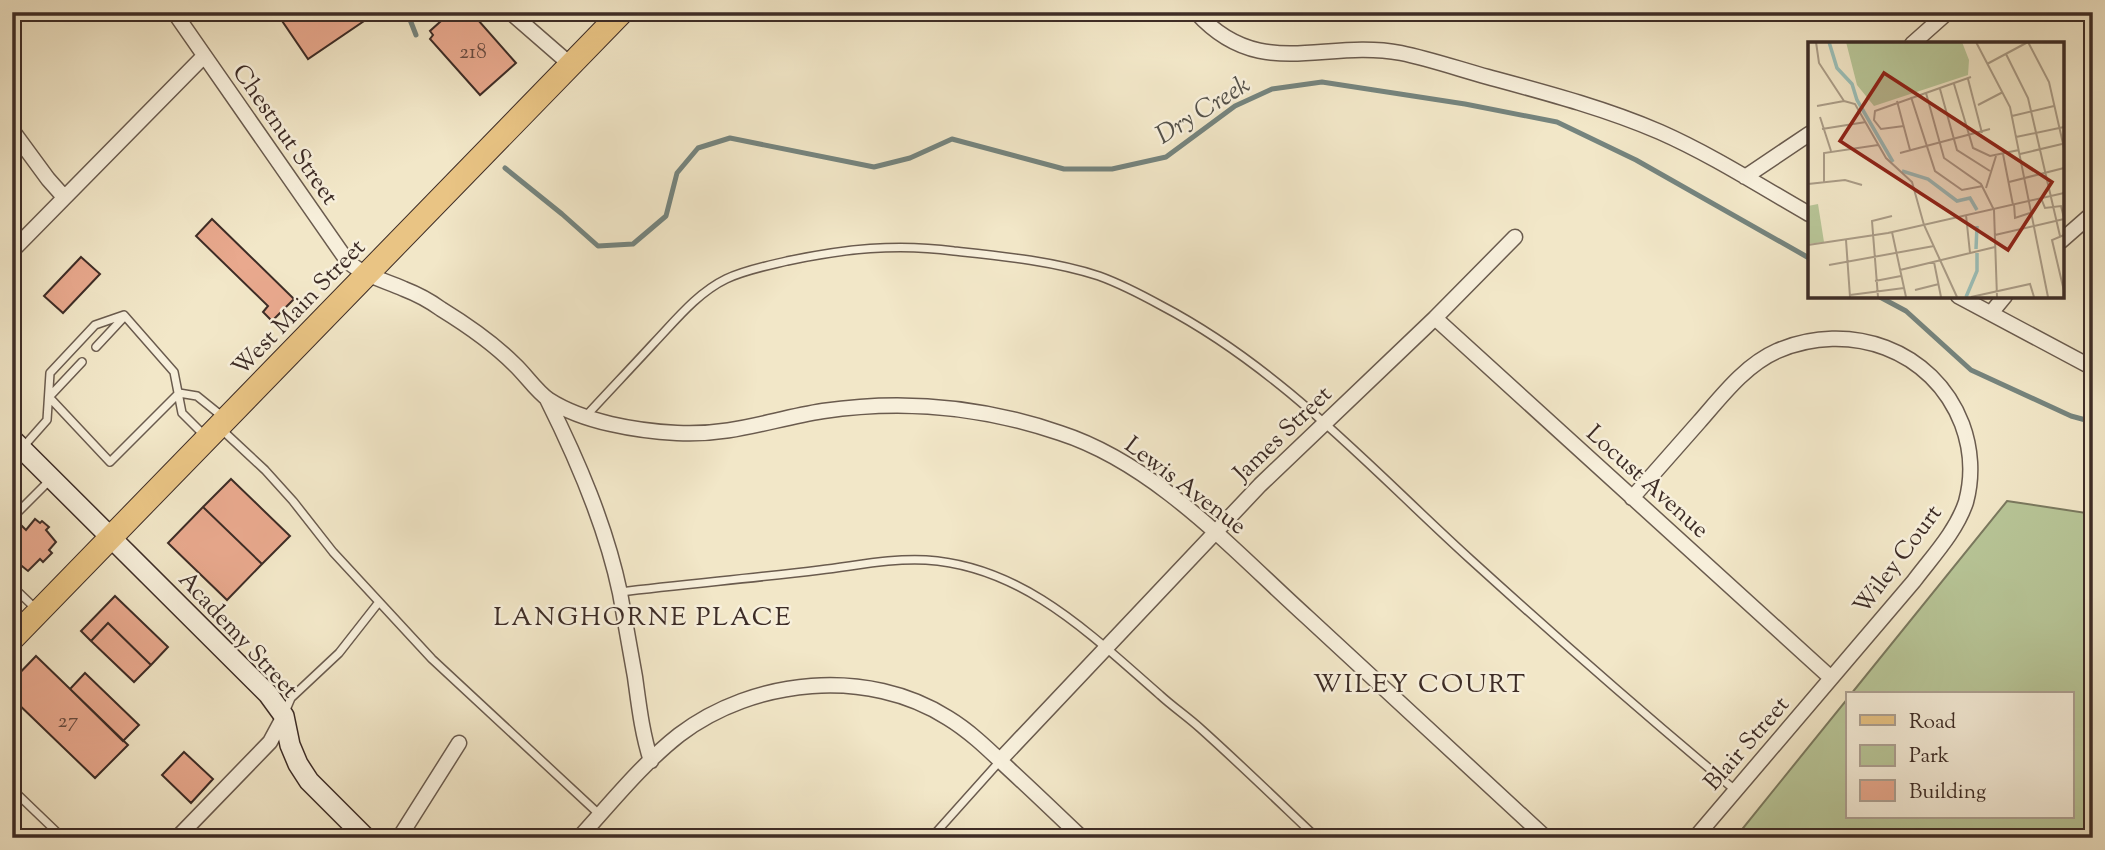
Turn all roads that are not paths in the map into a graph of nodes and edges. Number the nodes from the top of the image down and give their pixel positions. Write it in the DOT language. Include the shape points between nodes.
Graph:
graph roads {
  1 [pos="174,12"];
  2 [pos="510,12"];
  3 [pos="622,12"];
  4 [pos="1196,12"];
  5 [pos="1948,12"];
  6 [pos="1914,42"];
  7 [pos="204,56"];
  8 [pos="571,65"];
  9 [pos="12,130"];
  10 [pos="1808,135"];
  11 [pos="1745,177"];
  12 [pos="64,197"];
  13 [pos="1808,213"];
  14 [pos="2093,213"];
  15 [pos="1515,237"];
  16 [pos="2063,239"];
  17 [pos="12,251"];
  18 [pos="366,275"];
  19 [pos="1962,298"];
  20 [pos="2003,298"];
  21 [pos="1991,313"];
  22 [pos="125,317"];
  23 [pos="1435,318"];
  24 [pos="96,347"];
  25 [pos="82,362"];
  26 [pos="2093,368"];
  27 [pos="179,393"];
  28 [pos="50,397"];
  29 [pos="547,399"];
  30 [pos="585,416"];
  31 [pos="1325,423"];
  32 [pos="217,428"];
  33 [pos="17,444"];
  34 [pos="51,478"];
  35 [pos="1632,498"];
  36 [pos="12,518"];
  37 [pos="1214,532"];
  38 [pos="111,537"];
  39 [pos="12,586"];
  40 [pos="619,592"];
  41 [pos="379,602"];
  42 [pos="39,612"];
  43 [pos="12,639"];
  44 [pos="1107,647"];
  45 [pos="1831,678"];
  46 [pos="284,716"];
  47 [pos="459,743"];
  48 [pos="1000,760"];
  49 [pos="651,761"];
  50 [pos="12,789"];
  51 [pos="1735,790"];
  52 [pos="601,815"];
  53 [pos="63,838"];
  54 [pos="177,838"];
  55 [pos="366,838"];
  56 [pos="399,838"];
  57 [pos="579,838"];
  58 [pos="931,838"];
  59 [pos="1082,838"];
  60 [pos="1317,838"];
  61 [pos="1546,838"];
  62 [pos="1695,838"];
  1 -- 7 [label="street, Chestnut Street"];
  2 -- 8 [label="street"];
  3 -- 8 [label="main road, West Main Street"];
  4 -- 11 [label="street" via="1238,46 1261,52 1399,53 1574,100 1661,133"];
  5 -- 6 [label="street"];
  7 -- 12 [label="street"];
  7 -- 18 [label="street, Chestnut Street" via="348,262"];
  8 -- 18 [label="main road, West Main Street"];
  9 -- 12 [label="street"];
  10 -- 11 [label="street"];
  11 -- 13 [label="street"];
  12 -- 17 [label="street"];
  14 -- 16 [label="street"];
  15 -- 23 [label="street, James Street"];
  18 -- 29 [label="street, Lewis Avenue" via="426,299 468,326 515,364"];
  18 -- 32 [label="main road, West Main Street"];
  19 -- 21 [label="street"];
  20 -- 21 [label="street"];
  21 -- 26 [label="street"];
  22 -- 24 [label="lane"];
  22 -- 27 [label="lane" via="174,372"];
  22 -- 28 [label="lane" via="94,324 50,373"];
  23 -- 31 [label="street, James Street"];
  23 -- 35 [label="street, Locust Avenue"];
  25 -- 28 [label="lane"];
  27 -- 28 [label="lane" via="110,462"];
  27 -- 32 [label="lane" via="197,396"];
  27 -- 32 [label="lane" via="182,413"];
  28 -- 33 [label="lane" via="47,420"];
  29 -- 30 [label="street, Lewis Avenue"];
  29 -- 40 [label="street" via="593,502"];
  30 -- 31 [label="lane" via="684,310 719,283 754,268 879,246 929,248 1069,268 1116,283 1228,344"];
  30 -- 37 [label="street, Lewis Avenue" via="678,433 749,428 862,406 949,408 1000,416 1060,433 1120,460"];
  31 -- 37 [label="street, James Street"];
  31 -- 51 [label="lane" via="1593,671"];
  32 -- 38 [label="main road, West Main Street"];
  32 -- 41 [label="lane" via="265,470"];
  33 -- 34 [label="street, Academy Street"];
  34 -- 36 [label="lane"];
  34 -- 38 [label="street, Academy Street"];
  35 -- 45 [label="street, Locust Avenue"];
  35 -- 45 [label="street, Wiley Court" via="1729,388 1774,353 1819,339 1867,342 1911,359 1930,374 1956,408 1966,435 1970,480 1965,502 1936,553"];
  37 -- 44 [label="street, James Street"];
  37 -- 61 [label="street, Lewis Avenue"];
  38 -- 42 [label="main road, West Main Street"];
  38 -- 46 [label="street, Academy Street" via="268,694"];
  39 -- 42 [label="lane"];
  40 -- 44 [label="lane" via="926,560 981,572 1024,589 1056,607"];
  40 -- 49 [label="street" via="642,734"];
  41 -- 46 [label="lane" via="339,653 291,698"];
  41 -- 52 [label="lane" via="432,659"];
  42 -- 43 [label="main road, West Main Street"];
  44 -- 48 [label="street, James Street"];
  44 -- 60 [label="lane"];
  45 -- 51 [label="street, Blair Street"];
  46 -- 54 [label="street" via="270,742"];
  46 -- 55 [label="street, Academy Street" via="290,746 309,781"];
  47 -- 56 [label="street"];
  48 -- 49 [label="street" via="974,736 922,703 893,692 833,684 802,687 733,706 680,734"];
  48 -- 58 [label="lane"];
  48 -- 59 [label="street"];
  49 -- 52 [label="street"];
  50 -- 53 [label="lane"];
  51 -- 62 [label="street, Blair Street"];
  52 -- 57 [label="street"];
}
